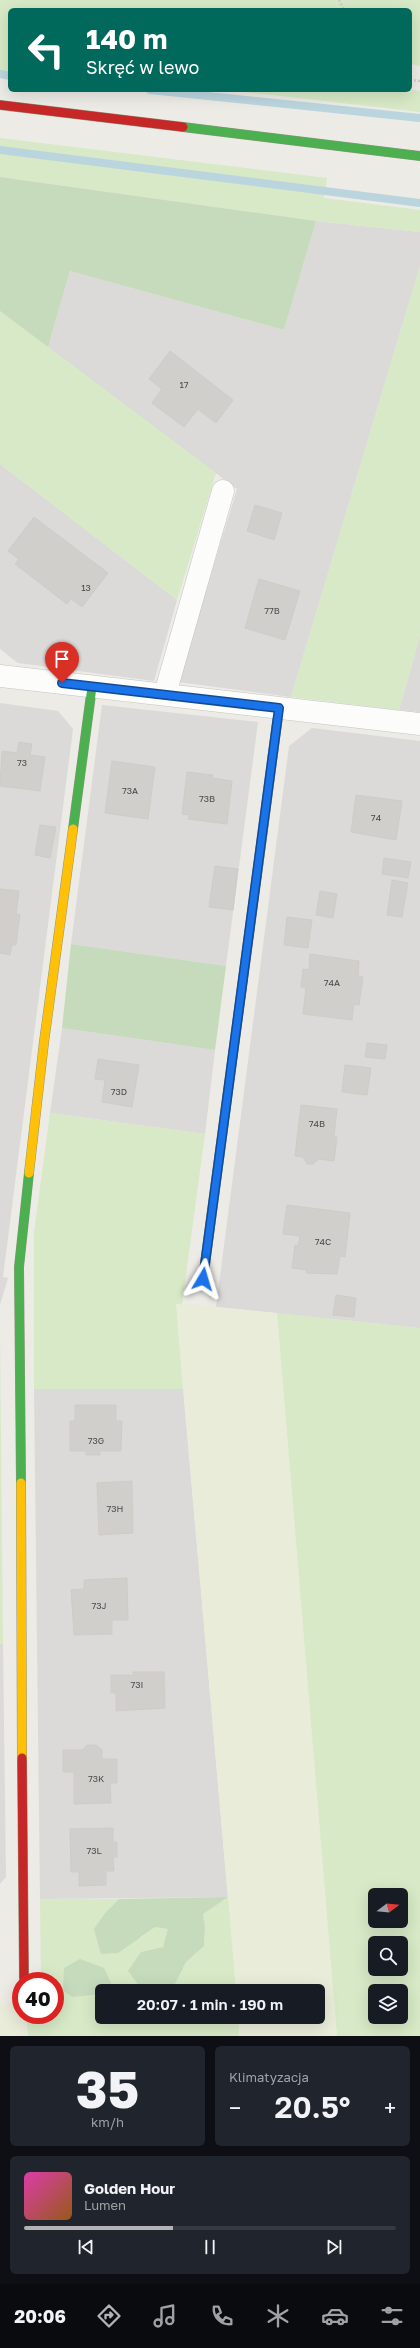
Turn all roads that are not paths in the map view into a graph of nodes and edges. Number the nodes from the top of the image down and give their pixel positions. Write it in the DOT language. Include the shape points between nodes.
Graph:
graph roads {
  1 [pos="0,105"];
  2 [pos="420,156"];
  3 [pos="223,491"];
  4 [pos="0,676"];
  5 [pos="92,687"];
  6 [pos="165,694"];
  7 [pos="279,708"];
  8 [pos="420,724"];
  9 [pos="203,1279"];
  10 [pos="24,1972"];
  1 -- 2 [label="street"];
  3 -- 6 [label="street"];
  4 -- 5 [label="street"];
  5 -- 6 [label="street"];
  5 -- 10 [label="street" via="44,1042 18,1267"];
  6 -- 7 [label="street"];
  7 -- 8 [label="street"];
  7 -- 9 [label="street"];
}
